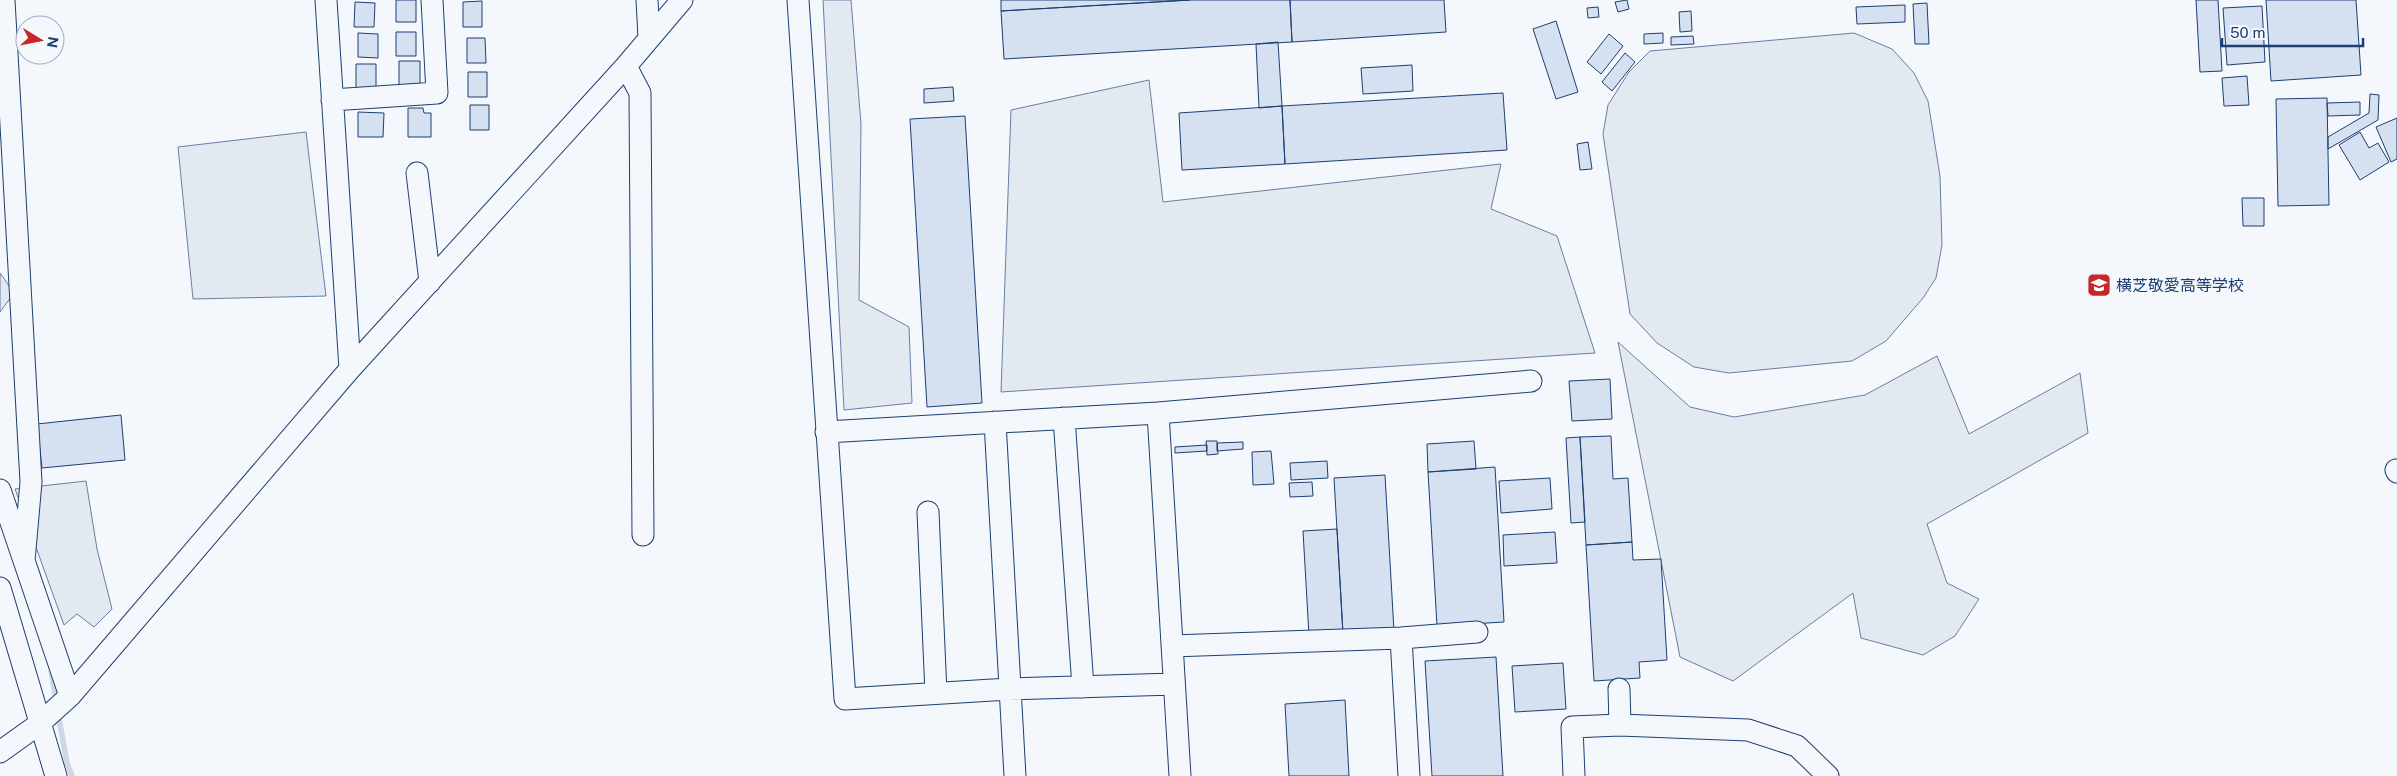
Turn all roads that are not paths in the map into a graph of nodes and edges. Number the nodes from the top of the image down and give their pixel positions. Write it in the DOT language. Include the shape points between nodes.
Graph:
graph roads {
  1 [pos="4,0"];
  2 [pos="326,0"];
  3 [pos="432,0"];
  4 [pos="647,0"];
  5 [pos="682,0"];
  6 [pos="798,0"];
  7 [pos="649,38"];
  8 [pos="626,66"];
  9 [pos="332,100"];
  10 [pos="417,174"];
  11 [pos="430,282"];
  12 [pos="350,369"];
  13 [pos="1531,381"];
  14 [pos="1158,412"];
  15 [pos="1064,418"];
  16 [pos="995,422"];
  17 [pos="826,432"];
  18 [pos="0,490"];
  19 [pos="928,512"];
  20 [pos="644,535"];
  21 [pos="24,562"];
  22 [pos="0,588"];
  23 [pos="1477,632"];
  24 [pos="1400,638"];
  25 [pos="1172,646"];
  26 [pos="1174,684"];
  27 [pos="1083,687"];
  28 [pos="1009,688"];
  29 [pos="1619,689"];
  30 [pos="936,693"];
  31 [pos="70,696"];
  32 [pos="39,724"];
  33 [pos="1620,725"];
  34 [pos="0,752"];
  35 [pos="56,776"];
  36 [pos="1015,776"];
  37 [pos="1180,776"];
  38 [pos="1409,776"];
  39 [pos="1574,776"];
  40 [pos="1828,776"];
  1 -- 21 [label="street" via="31,482"];
  2 -- 9 [label="street"];
  3 -- 9 [label="street" via="437,93"];
  4 -- 7 [label="street"];
  5 -- 7 [label="street"];
  6 -- 17 [label="street"];
  7 -- 8 [label="street"];
  8 -- 11 [label="street"];
  8 -- 20 [label="street" via="640,93"];
  9 -- 12 [label="street"];
  10 -- 11 [label="street"];
  11 -- 12 [label="street"];
  12 -- 31 [label="street"];
  13 -- 14 [label="street"];
  14 -- 15 [label="street"];
  14 -- 25 [label="street"];
  15 -- 16 [label="street"];
  15 -- 27 [label="street"];
  16 -- 17 [label="street"];
  16 -- 28 [label="street"];
  17 -- 30 [label="street" via="845,698"];
  18 -- 21 [label="street"];
  19 -- 30 [label="street"];
  21 -- 31 [label="street"];
  22 -- 32 [label="street"];
  23 -- 24 [label="street"];
  24 -- 25 [label="street"];
  24 -- 38 [label="street"];
  25 -- 26 [label="street"];
  26 -- 27 [label="street"];
  26 -- 37 [label="street"];
  27 -- 28 [label="street"];
  28 -- 30 [label="street"];
  28 -- 36 [label="street"];
  29 -- 33 [label="street"];
  31 -- 32 [label="street"];
  32 -- 34 [label="street"];
  32 -- 35 [label="street"];
  33 -- 39 [label="street" via="1572,726"];
  33 -- 40 [label="street" via="1748,730 1797,746"];
}
